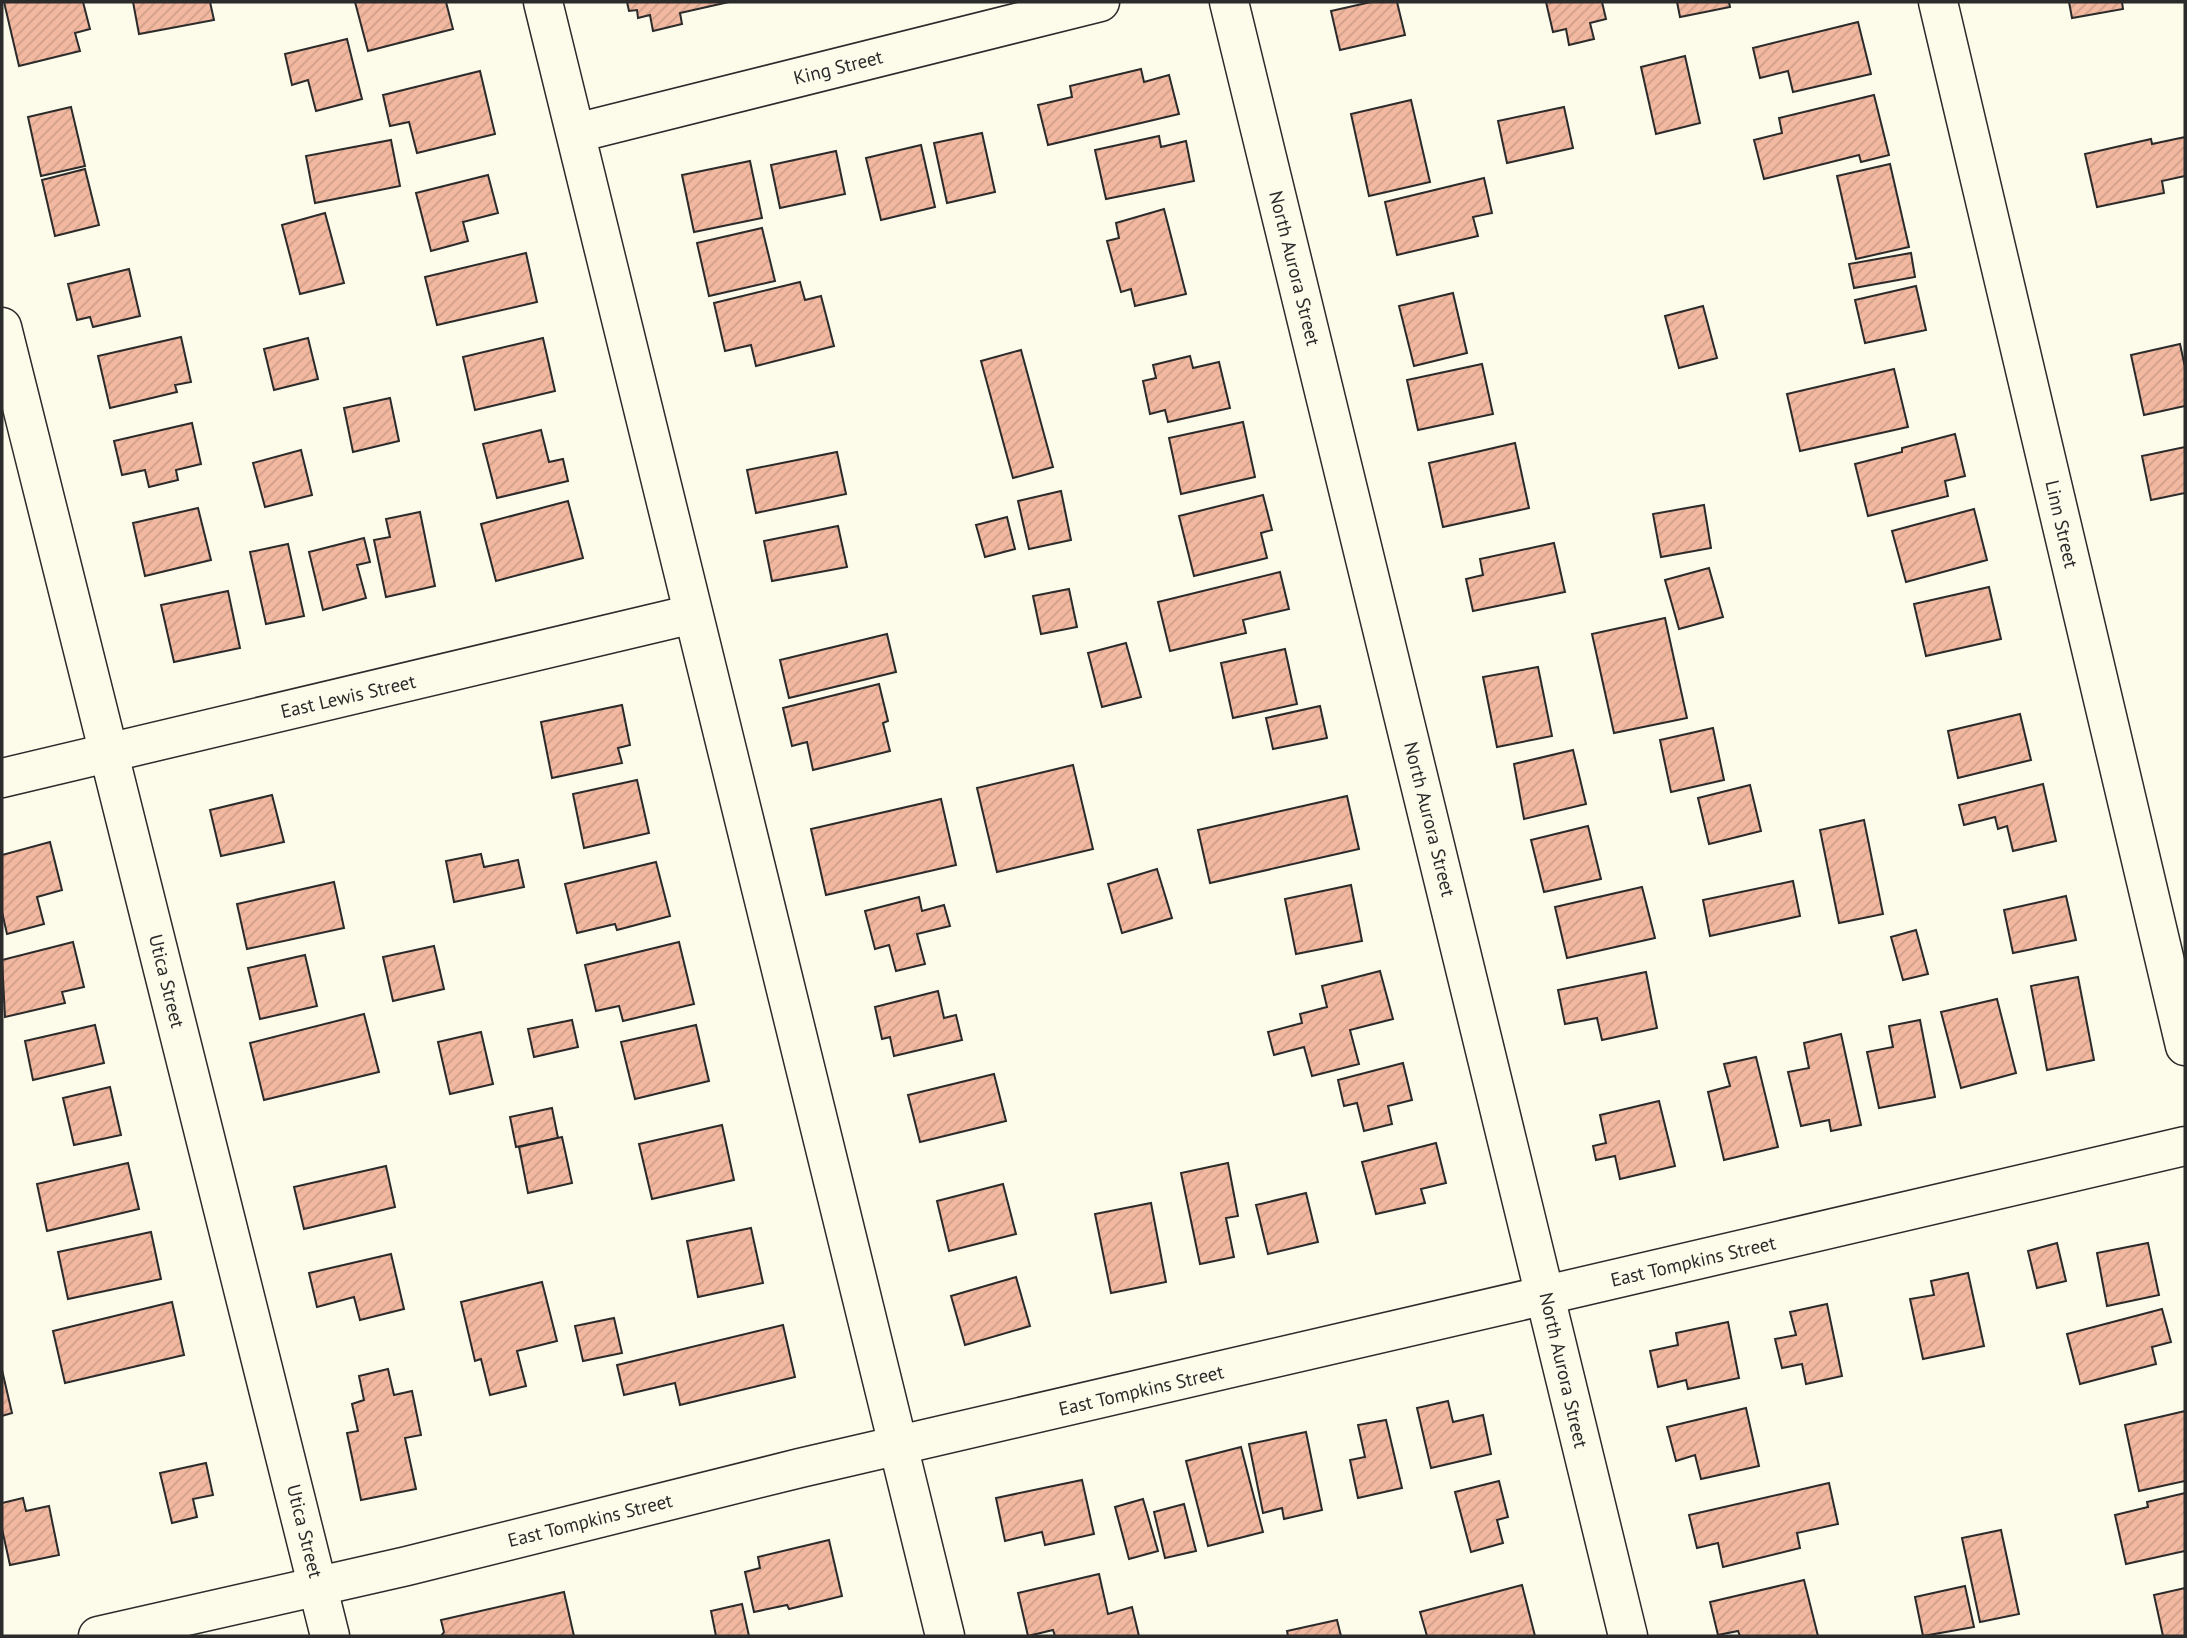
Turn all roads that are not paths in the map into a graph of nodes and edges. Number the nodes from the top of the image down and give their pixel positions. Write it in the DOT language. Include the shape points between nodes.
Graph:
graph roads {
  1 [pos="543,2"];
  2 [pos="1100,2"];
  3 [pos="1229,2"];
  4 [pos="1938,2"];
  5 [pos="576,133"];
  6 [pos="2,327"];
  7 [pos="693,614"];
  8 [pos="109,752"];
  9 [pos="2,778"];
  10 [pos="2185,1046"];
  11 [pos="2185,1146"];
  12 [pos="1546,1296"];
  13 [pos="899,1447"];
  14 [pos="319,1584"];
  15 [pos="98,1636"];
  16 [pos="330,1636"];
  17 [pos="945,1636"];
  18 [pos="1628,1636"];
  1 -- 5 [label="street"];
  2 -- 5 [label="street, King Street"];
  3 -- 12 [label="street, North Aurora Street"];
  4 -- 10 [label="street, Linn Street"];
  5 -- 7 [label="street"];
  6 -- 8 [label="street, Utica Street"];
  7 -- 8 [label="street, East Lewis Street"];
  7 -- 13 [label="street"];
  8 -- 9 [label="street, East Lewis Street"];
  8 -- 14 [label="street, Utica Street"];
  11 -- 12 [label="street, East Tompkins Street"];
  12 -- 13 [label="street, East Tompkins Street"];
  12 -- 18 [label="street, North Aurora Street"];
  13 -- 14 [label="street, East Tompkins Street"];
  13 -- 17 [label="street"];
  14 -- 15 [label="street, East Tompkins Street"];
  14 -- 16 [label="street, Utica Street"];
}
